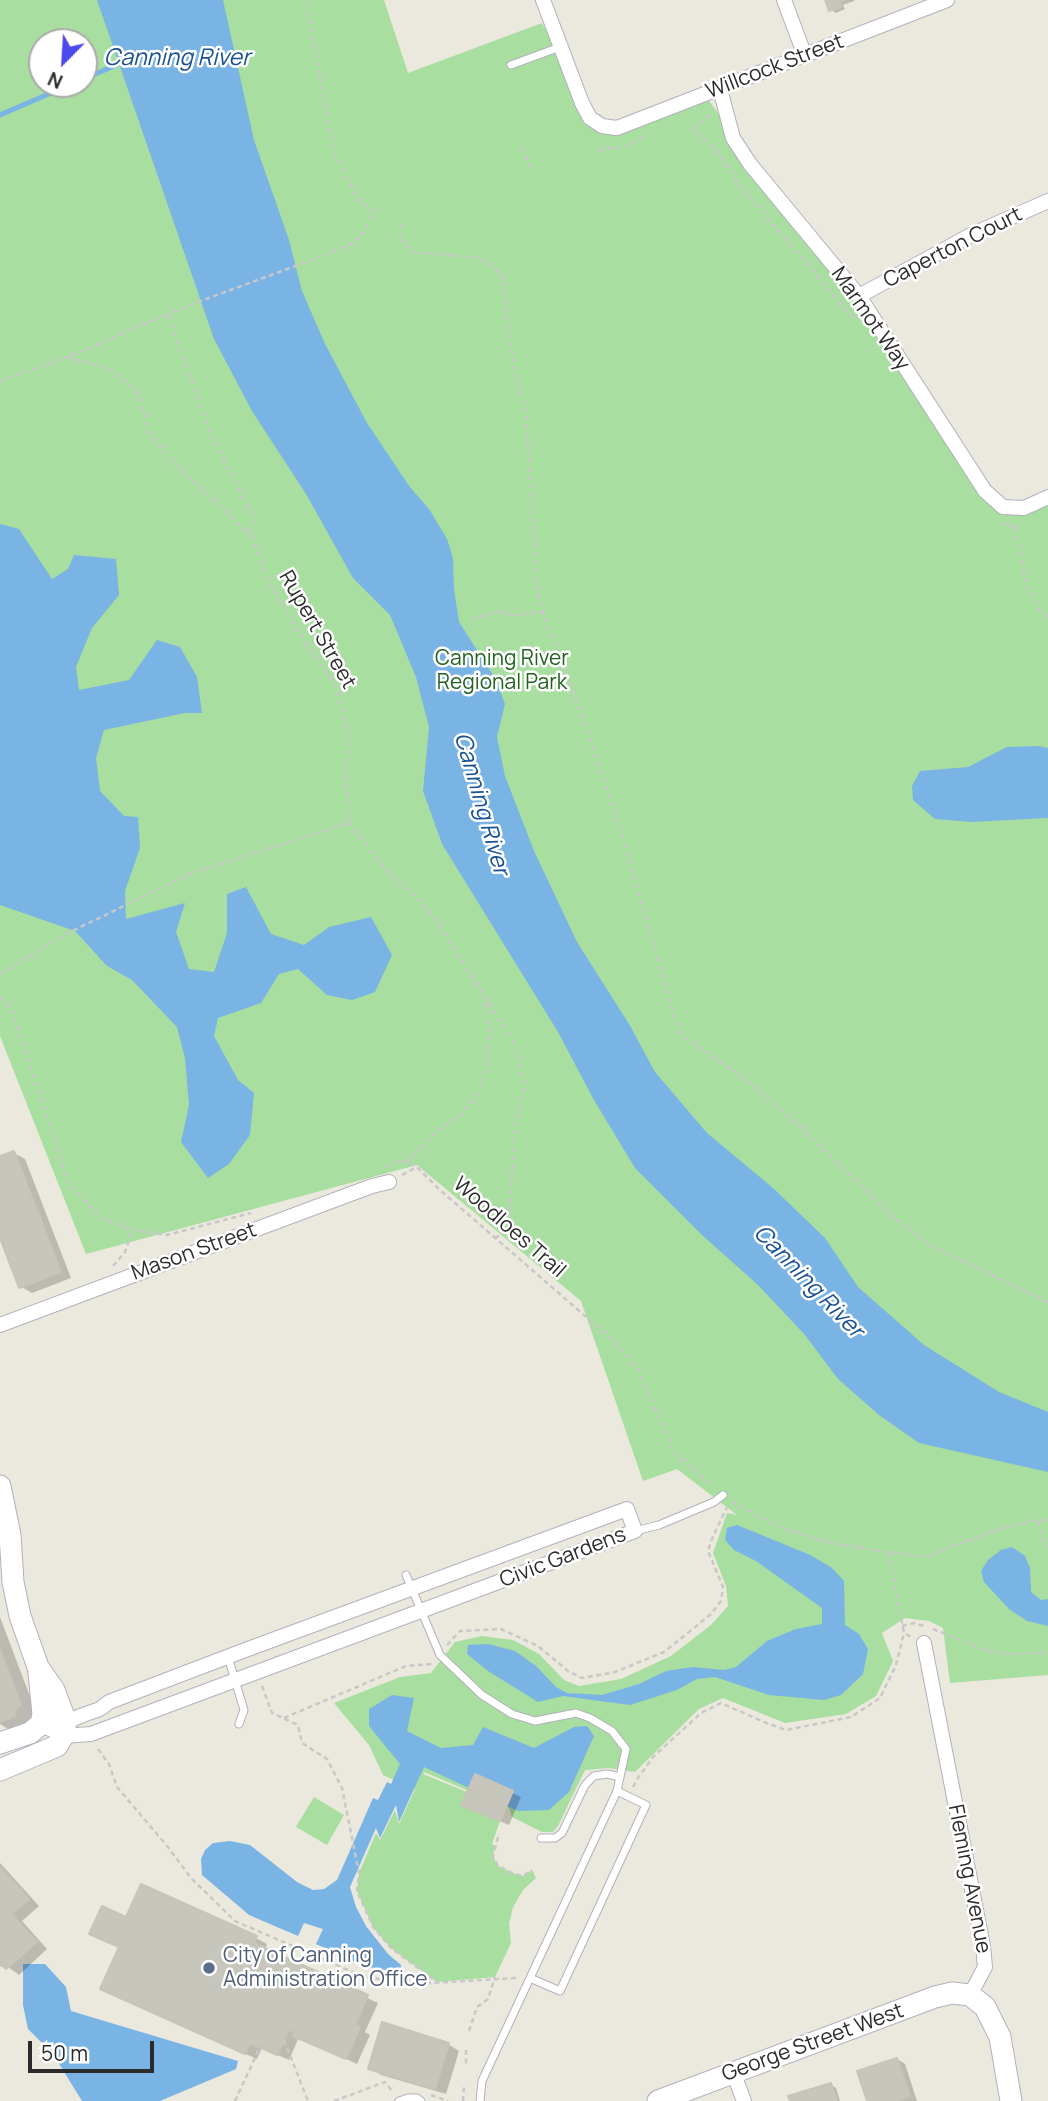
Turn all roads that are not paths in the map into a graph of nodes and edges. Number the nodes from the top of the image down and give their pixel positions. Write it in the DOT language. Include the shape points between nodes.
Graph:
graph roads {
  1 [pos="543,0"];
  2 [pos="784,0"];
  3 [pos="947,0"];
  4 [pos="560,47"];
  5 [pos="805,56"];
  6 [pos="511,65"];
  7 [pos="720,89"];
  8 [pos="1048,201"];
  9 [pos="859,296"];
  10 [pos="1048,497"];
  11 [pos="389,1182"];
  12 [pos="0,1325"];
  13 [pos="0,1486"];
  14 [pos="723,1495"];
  15 [pos="635,1531"];
  16 [pos="409,1582"];
  17 [pos="421,1611"];
  18 [pos="924,1643"];
  19 [pos="229,1657"];
  20 [pos="38,1667"];
  21 [pos="236,1680"];
  22 [pos="41,1724"];
  23 [pos="239,1724"];
  24 [pos="64,1729"];
  25 [pos="0,1744"];
  26 [pos="0,1770"];
  27 [pos="620,1777"];
  28 [pos="617,1791"];
  29 [pos="541,1838"];
  30 [pos="530,1978"];
  31 [pos="970,1995"];
  32 [pos="733,2072"];
  33 [pos="399,2101"];
  34 [pos="421,2101"];
  35 [pos="480,2101"];
  36 [pos="658,2101"];
  37 [pos="744,2101"];
  38 [pos="1012,2101"];
  1 -- 4 [label="street"];
  2 -- 5 [label="street"];
  3 -- 5 [label="street, Willcock Street"];
  4 -- 6 [label="lane"];
  4 -- 7 [label="street, Willcock Street" via="582,103 602,127 617,128"];
  5 -- 7 [label="street, Willcock Street"];
  7 -- 9 [label="street, Marmot Way" via="733,138 750,164"];
  8 -- 9 [label="street, Caperton Court" via="971,235"];
  9 -- 10 [label="street, Marmot Way" via="985,491 1003,507 1024,508"];
  11 -- 12 [label="street, Mason Street"];
  13 -- 20 [label="street" via="20,1616"];
  14 -- 15 [label="lane" via="714,1503"];
  15 -- 16 [label="street, Civic Gardens" via="627,1509"];
  15 -- 17 [label="street, Civic Gardens"];
  16 -- 17 [label="lane"];
  16 -- 19 [label="street, Civic Gardens"];
  17 -- 21 [label="street, Civic Gardens"];
  17 -- 27 [label="lane" via="440,1655 482,1695 512,1714 535,1721 576,1713 612,1731 626,1749"];
  18 -- 31 [label="street, Fleming Avenue" via="983,1946 985,1967"];
  19 -- 21 [label="lane"];
  19 -- 24 [label="street, Civic Gardens" via="109,1702"];
  20 -- 22 [label="street"];
  20 -- 24 [label="street" via="54,1690"];
  21 -- 23 [label="lane" via="244,1710"];
  21 -- 24 [label="street, Civic Gardens" via="90,1734"];
  22 -- 24 [label="street, Civic Gardens"];
  22 -- 25 [label="street"];
  24 -- 26 [label="street" via="57,1746"];
  27 -- 28 [label="lane"];
  27 -- 29 [label="lane" via="594,1776 584,1785 562,1833"];
  28 -- 30 [label="lane"];
  28 -- 30 [label="lane" via="646,1805 560,1991"];
  30 -- 35 [label="lane" via="482,2081"];
  31 -- 32 [label="street, George Street West" via="935,1997"];
  31 -- 38 [label="street" via="985,2007 1000,2037"];
  32 -- 36 [label="street, George Street West"];
  32 -- 37 [label="street"];
  33 -- 34 [label="lane"];
}
